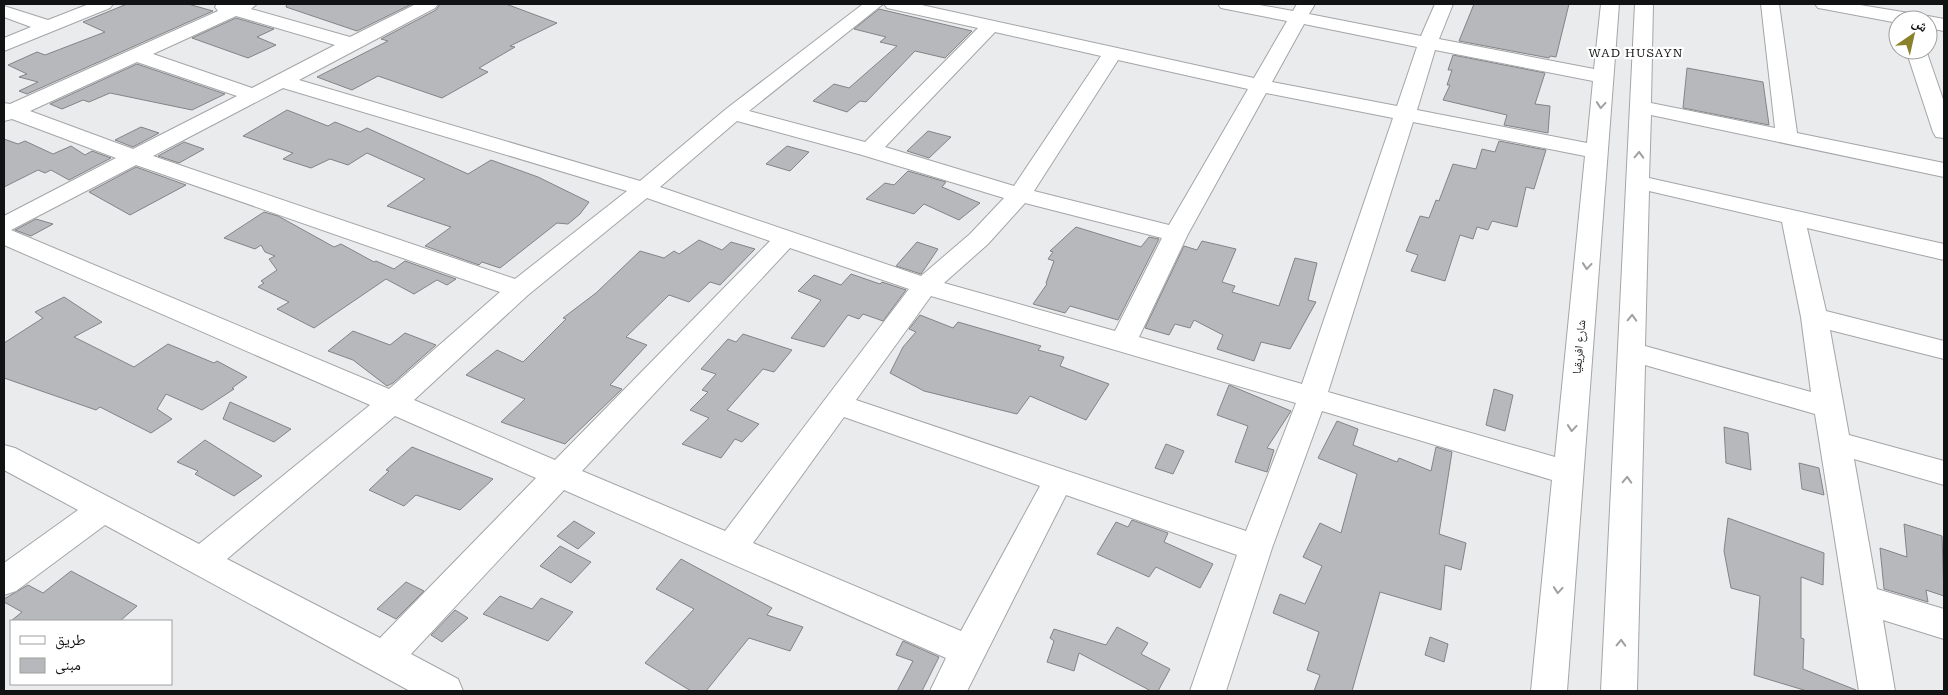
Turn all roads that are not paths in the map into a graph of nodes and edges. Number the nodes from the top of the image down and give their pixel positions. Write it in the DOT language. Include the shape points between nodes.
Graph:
graph roads {
  1 [pos="104,4"];
  2 [pos="213,4"];
  3 [pos="395,4"];
  4 [pos="874,4"];
  5 [pos="893,4"];
  6 [pos="1227,4"];
  7 [pos="1444,4"];
  8 [pos="1610,4"];
  9 [pos="1644,4"];
  10 [pos="1770,4"];
  11 [pos="1824,4"];
  12 [pos="241,7"];
  13 [pos="423,7"];
  14 [pos="4,11"];
  15 [pos="1302,11"];
  16 [pos="1888,15"];
  17 [pos="991,26"];
  18 [pos="48,27"];
  19 [pos="1428,43"];
  20 [pos="352,44"];
  21 [pos="4,45"];
  22 [pos="1112,54"];
  23 [pos="136,55"];
  24 [pos="1919,60"];
  25 [pos="1923,71"];
  26 [pos="1944,75"];
  27 [pos="1604,77"];
  28 [pos="281,81"];
  29 [pos="1258,86"];
  30 [pos="254,95"];
  31 [pos="1640,107"];
  32 [pos="6,112"];
  33 [pos="733,113"];
  34 [pos="1405,115"];
  35 [pos="1944,132"];
  36 [pos="1787,138"];
  37 [pos="870,150"];
  38 [pos="1597,152"];
  39 [pos="134,157"];
  40 [pos="1944,170"];
  41 [pos="1638,182"];
  42 [pos="644,189"];
  43 [pos="1020,195"];
  44 [pos="1793,219"];
  45 [pos="4,225"];
  46 [pos="1176,234"];
  47 [pos="4,236"];
  48 [pos="786,238"];
  49 [pos="1944,252"];
  50 [pos="925,286"];
  51 [pos="519,289"];
  52 [pos="1814,317"];
  53 [pos="1122,342"];
  54 [pos="1944,350"];
  55 [pos="1631,352"];
  56 [pos="1312,398"];
  57 [pos="393,402"];
  58 [pos="837,404"];
  59 [pos="1828,407"];
  60 [pos="1836,443"];
  61 [pos="4,456"];
  62 [pos="1944,473"];
  63 [pos="1568,474"];
  64 [pos="558,476"];
  65 [pos="1059,479"];
  66 [pos="103,509"];
  67 [pos="1256,548"];
  68 [pos="730,549"];
  69 [pos="201,561"];
  70 [pos="4,581"];
  71 [pos="1860,598"];
  72 [pos="1944,624"];
  73 [pos="969,651"];
  74 [pos="383,659"];
  75 [pos="446,691"];
  76 [pos="948,691"];
  77 [pos="1208,691"];
  78 [pos="1549,691"];
  79 [pos="1619,691"];
  80 [pos="1877,691"];
  1 -- 18 [label="street"];
  2 -- 12 [label="street"];
  3 -- 13 [label="street"];
  4 -- 33 [label="street"];
  5 -- 17 [label="street"];
  6 -- 15 [label="street"];
  7 -- 19 [label="street"];
  8 -- 27 [label="street, شارع افريقيا"];
  9 -- 31 [label="street"];
  10 -- 36 [label="street"];
  11 -- 16 [label="street"];
  12 -- 20 [label="street"];
  12 -- 23 [label="street"];
  13 -- 20 [label="street"];
  14 -- 18 [label="street"];
  15 -- 19 [label="street"];
  15 -- 29 [label="street"];
  17 -- 22 [label="street"];
  17 -- 37 [label="street"];
  18 -- 21 [label="street"];
  19 -- 27 [label="street"];
  19 -- 34 [label="street"];
  20 -- 28 [label="street"];
  22 -- 29 [label="street"];
  22 -- 43 [label="street"];
  23 -- 30 [label="street"];
  23 -- 32 [label="street"];
  24 -- 25 [label="street"];
  25 -- 26 [label="street"];
  25 -- 35 [label="street"];
  27 -- 38 [label="street, شارع افريقيا, one-way"];
  28 -- 30 [label="street"];
  28 -- 42 [label="street"];
  29 -- 34 [label="street"];
  29 -- 46 [label="street"];
  30 -- 39 [label="street"];
  31 -- 36 [label="street"];
  41 -- 31 [label="street, one-way"];
  32 -- 39 [label="street"];
  33 -- 37 [label="street"];
  33 -- 42 [label="street"];
  34 -- 38 [label="street"];
  34 -- 56 [label="street"];
  36 -- 40 [label="street"];
  37 -- 43 [label="street"];
  38 -- 63 [label="street, شارع افريقيا, one-way"];
  39 -- 45 [label="street"];
  39 -- 51 [label="street"];
  41 -- 44 [label="street"];
  55 -- 41 [label="street, one-way"];
  42 -- 48 [label="street"];
  42 -- 51 [label="street"];
  43 -- 46 [label="street"];
  43 -- 50 [label="street" via="979,239"];
  44 -- 49 [label="street"];
  44 -- 52 [label="street"];
  46 -- 53 [label="street"];
  47 -- 57 [label="street"];
  48 -- 50 [label="street"];
  48 -- 64 [label="street"];
  50 -- 53 [label="street"];
  50 -- 58 [label="street"];
  51 -- 57 [label="street"];
  52 -- 54 [label="street"];
  52 -- 59 [label="street"];
  53 -- 56 [label="street"];
  55 -- 59 [label="street"];
  79 -- 55 [label="street, one-way"];
  56 -- 63 [label="street"];
  56 -- 67 [label="street"];
  57 -- 64 [label="street"];
  57 -- 69 [label="street"];
  58 -- 65 [label="street"];
  58 -- 68 [label="street"];
  59 -- 60 [label="street"];
  60 -- 62 [label="street"];
  60 -- 71 [label="street"];
  61 -- 66 [label="street"];
  63 -- 78 [label="street, شارع افريقيا, one-way"];
  64 -- 68 [label="street"];
  64 -- 74 [label="street"];
  65 -- 67 [label="street"];
  65 -- 73 [label="street"];
  66 -- 69 [label="street"];
  66 -- 70 [label="street"];
  67 -- 77 [label="street"];
  68 -- 73 [label="street"];
  69 -- 74 [label="street"];
  71 -- 72 [label="street"];
  71 -- 80 [label="street"];
  73 -- 76 [label="street"];
  74 -- 75 [label="street"];
}
